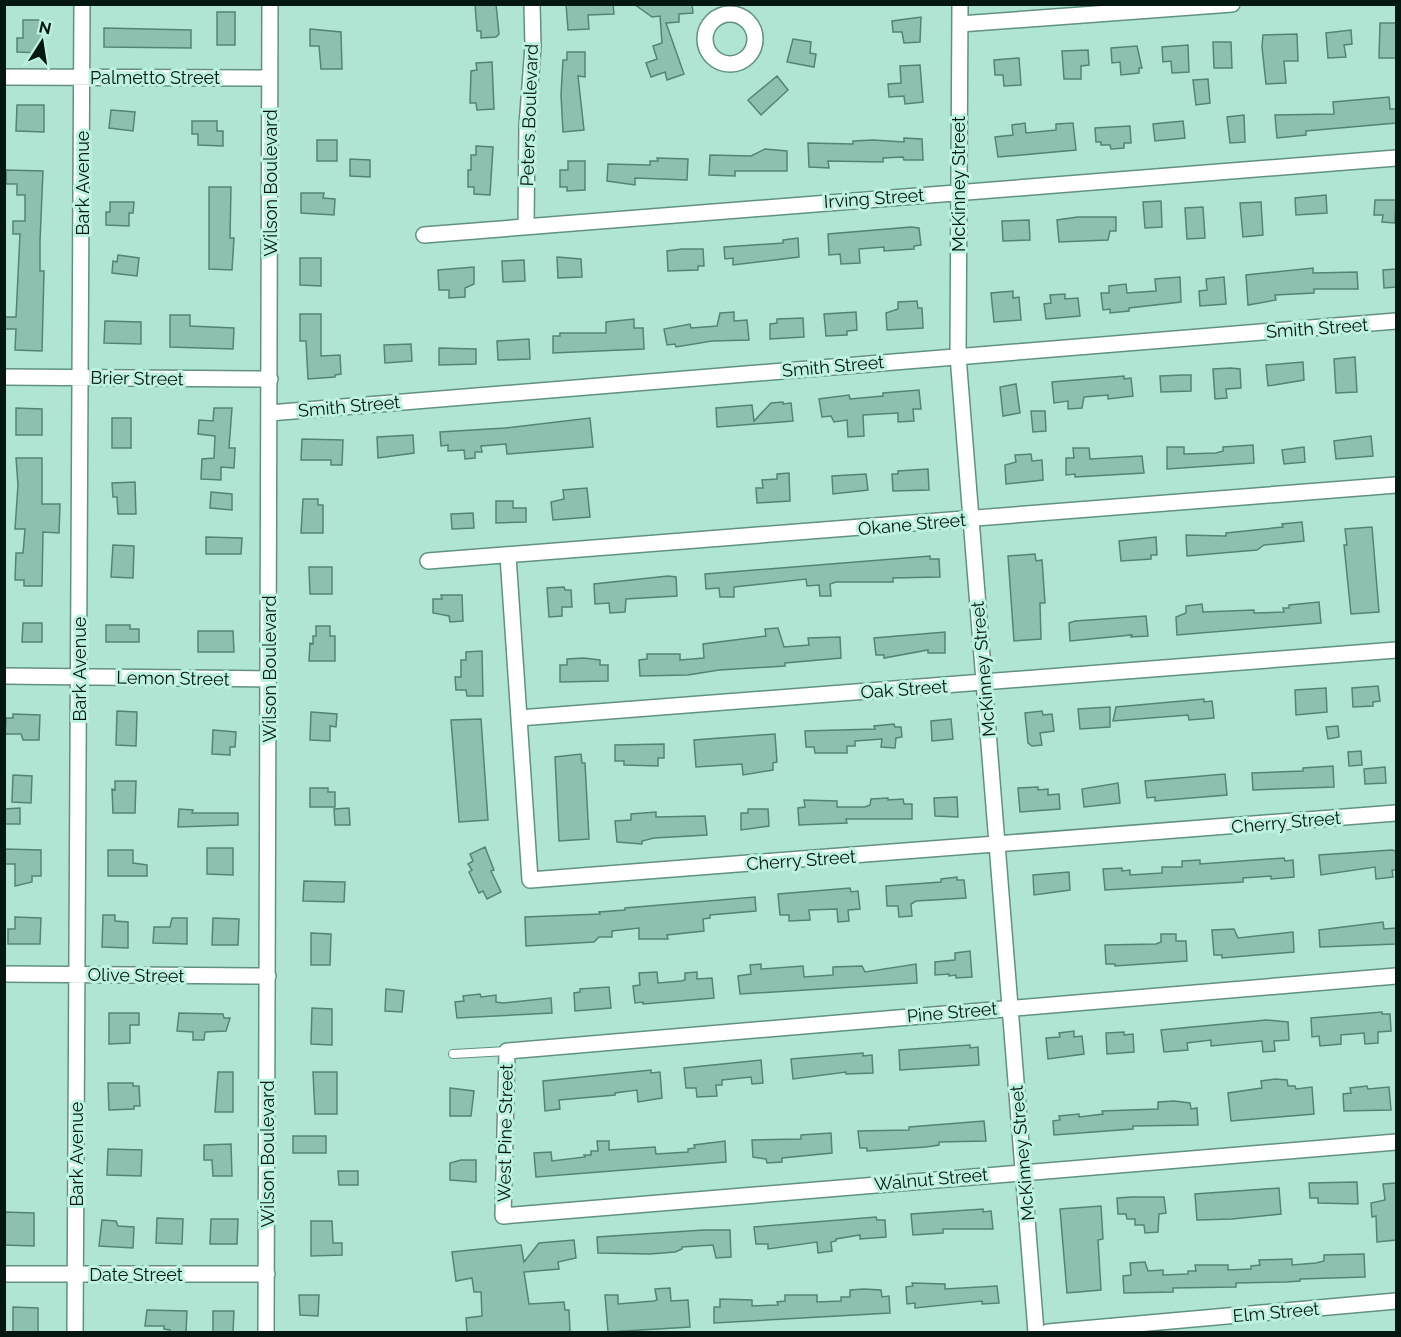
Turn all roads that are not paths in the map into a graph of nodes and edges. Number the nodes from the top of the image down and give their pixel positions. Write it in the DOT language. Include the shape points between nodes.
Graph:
graph roads {
  1 [pos="82,4"];
  2 [pos="270,4"];
  3 [pos="532,4"];
  4 [pos="960,4"];
  5 [pos="1232,4"];
  6 [pos="960,24"];
  7 [pos="4,77"];
  8 [pos="82,77"];
  9 [pos="270,78"];
  10 [pos="1396,158"];
  11 [pos="958,192"];
  12 [pos="526,226"];
  13 [pos="424,234"];
  14 [pos="1396,321"];
  15 [pos="958,356"];
  16 [pos="4,377"];
  17 [pos="82,377"];
  18 [pos="270,379"];
  19 [pos="269,412"];
  20 [pos="1396,485"];
  21 [pos="972,519"];
  22 [pos="508,556"];
  23 [pos="428,561"];
  24 [pos="1396,650"];
  25 [pos="4,676"];
  26 [pos="79,676"];
  27 [pos="269,679"];
  28 [pos="984,683"];
  29 [pos="519,718"];
  30 [pos="1396,813"];
  31 [pos="998,845"];
  32 [pos="4,974"];
  33 [pos="78,974"];
  34 [pos="268,976"];
  35 [pos="1396,976"];
  36 [pos="1010,1007"];
  37 [pos="507,1051"];
  38 [pos="453,1054"];
  39 [pos="1396,1142"];
  40 [pos="1024,1171"];
  41 [pos="503,1216"];
  42 [pos="4,1274"];
  43 [pos="75,1274"];
  44 [pos="267,1274"];
  45 [pos="1396,1301"];
  46 [pos="75,1332"];
  47 [pos="266,1332"];
  48 [pos="1036,1332"];
  49 [pos="1048,1332"];
  1 -- 8 [label="street, Bark Avenue"];
  2 -- 9 [label="street, Wilson Boulevard"];
  3 -- 12 [label="street, Peters Boulevard"];
  4 -- 6 [label="street, McKinney Street"];
  5 -- 6 [label="street"];
  6 -- 11 [label="street, McKinney Street"];
  7 -- 8 [label="street, Palmetto Street"];
  8 -- 9 [label="street, Palmetto Street"];
  8 -- 17 [label="street, Bark Avenue"];
  9 -- 18 [label="street, Wilson Boulevard"];
  10 -- 11 [label="street, Irving Street"];
  11 -- 12 [label="street, Irving Street"];
  11 -- 15 [label="street, McKinney Street"];
  12 -- 13 [label="street, Irving Street"];
  14 -- 15 [label="street, Smith Street"];
  15 -- 19 [label="street, Smith Street"];
  15 -- 21 [label="street, McKinney Street"];
  16 -- 17 [label="street, Brier Street"];
  17 -- 18 [label="street, Brier Street"];
  17 -- 26 [label="street, Bark Avenue"];
  18 -- 19 [label="street, Wilson Boulevard"];
  19 -- 27 [label="street, Wilson Boulevard"];
  20 -- 21 [label="street, Okane Street"];
  21 -- 22 [label="street, Okane Street"];
  21 -- 28 [label="street, McKinney Street"];
  22 -- 23 [label="street, Okane Street"];
  22 -- 29 [label="street, Cherry Street"];
  24 -- 28 [label="street, Oak Street"];
  25 -- 26 [label="street, Lemon Street"];
  26 -- 27 [label="street, Lemon Street"];
  26 -- 33 [label="street, Bark Avenue"];
  27 -- 34 [label="street, Wilson Boulevard"];
  28 -- 29 [label="street, Oak Street"];
  28 -- 31 [label="street, McKinney Street"];
  29 -- 31 [label="street, Cherry Street" via="530,880"];
  30 -- 31 [label="street, Cherry Street"];
  31 -- 36 [label="street, McKinney Street"];
  32 -- 33 [label="street, Olive Street"];
  33 -- 34 [label="street, Olive Street"];
  33 -- 43 [label="street, Bark Avenue"];
  34 -- 44 [label="street, Wilson Boulevard"];
  35 -- 36 [label="street, Pine Street"];
  36 -- 37 [label="street, Pine Street"];
  36 -- 40 [label="street, McKinney Street"];
  37 -- 38 [label="lane"];
  37 -- 41 [label="street, West Pine Street"];
  39 -- 40 [label="street, Walnut Street"];
  40 -- 41 [label="street, Walnut Street"];
  40 -- 48 [label="street, McKinney Street"];
  42 -- 43 [label="street, Date Street"];
  43 -- 44 [label="street, Date Street"];
  43 -- 46 [label="street, Bark Avenue"];
  44 -- 47 [label="street, Wilson Boulevard"];
  45 -- 49 [label="street, Elm Street"];
}
